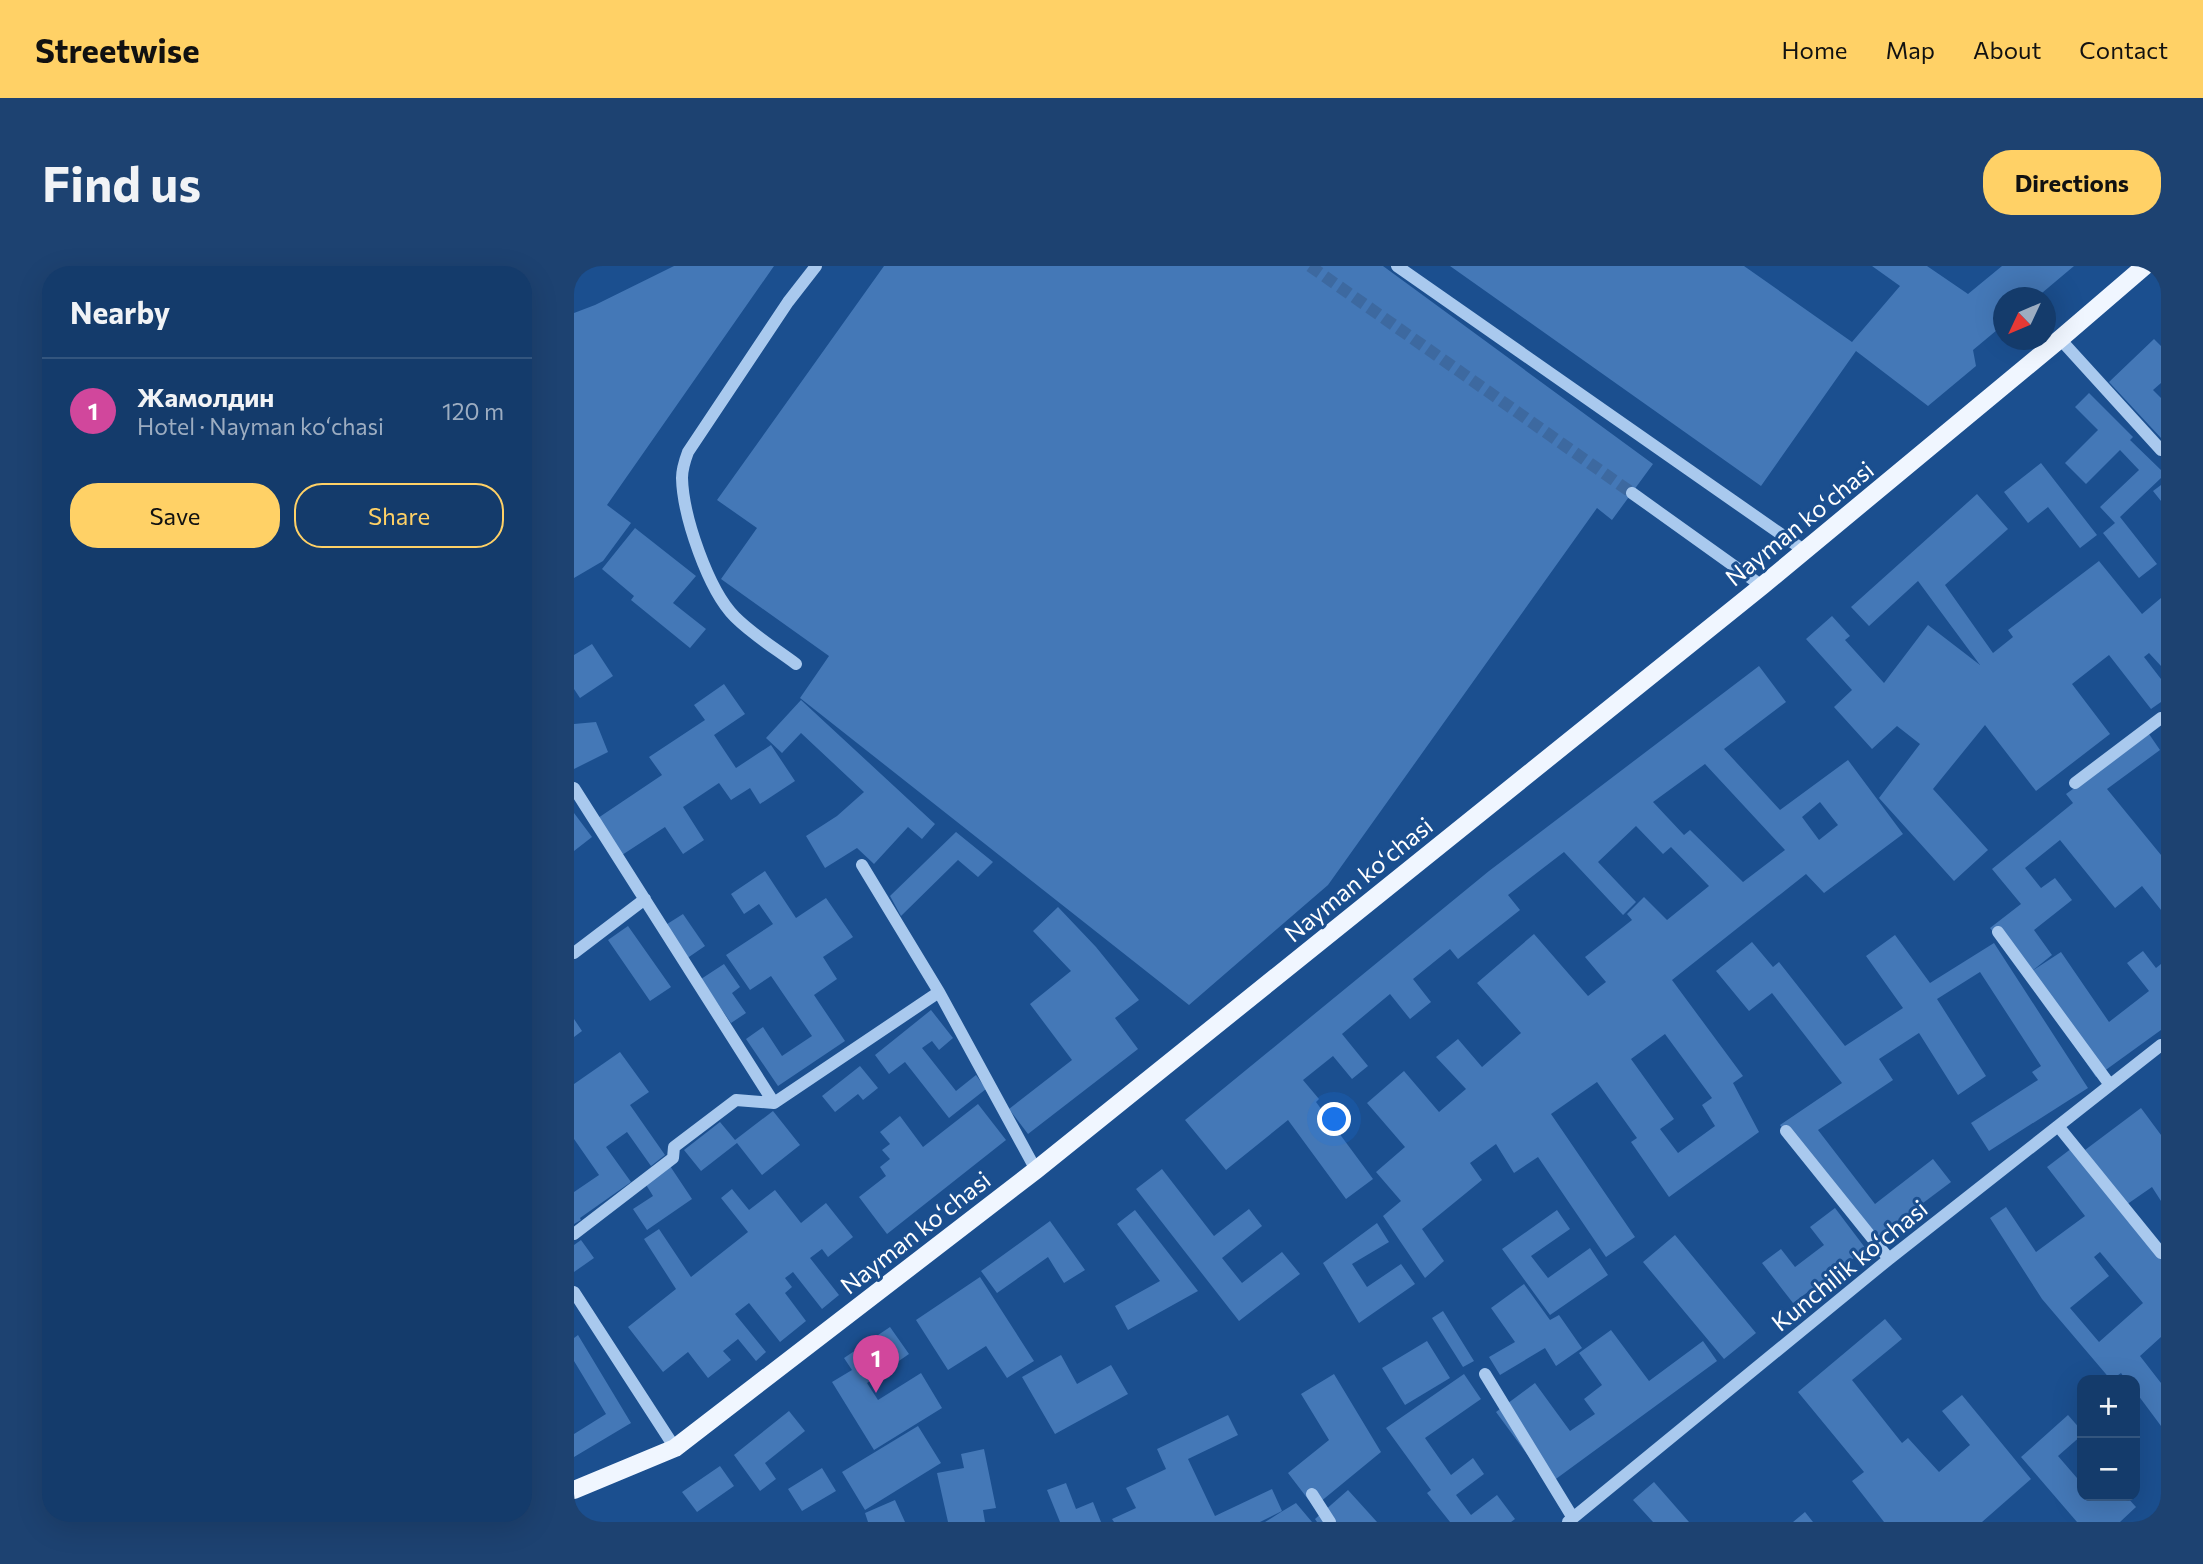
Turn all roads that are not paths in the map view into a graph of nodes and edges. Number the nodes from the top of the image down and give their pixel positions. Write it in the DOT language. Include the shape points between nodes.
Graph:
graph roads {
  1 [pos="816,266"];
  2 [pos="1397,266"];
  3 [pos="2146,266"];
  4 [pos="2060,339"];
  5 [pos="2161,450"];
  6 [pos="1632,494"];
  7 [pos="1805,551"];
  8 [pos="1762,586"];
  9 [pos="796,664"];
  10 [pos="2161,718"];
  11 [pos="2075,783"];
  12 [pos="574,788"];
  13 [pos="862,865"];
  14 [pos="645,900"];
  15 [pos="1998,932"];
  16 [pos="574,953"];
  17 [pos="939,992"];
  18 [pos="2161,1045"];
  19 [pos="2110,1085"];
  20 [pos="774,1103"];
  21 [pos="2058,1126"];
  22 [pos="1786,1131"];
  23 [pos="1036,1170"];
  24 [pos="574,1234"];
  25 [pos="2161,1253"];
  26 [pos="1889,1259"];
  27 [pos="574,1292"];
  28 [pos="1485,1374"];
  29 [pos="675,1448"];
  30 [pos="574,1490"];
  31 [pos="1312,1494"];
  32 [pos="1570,1520"];
  33 [pos="1330,1522"];
  1 -- 9 [label="street" via="688,452 681,475 686,507 717,595 736,618"];
  2 -- 7 [label="street"];
  3 -- 4 [label="main road, Nayman koʻchasi"];
  4 -- 5 [label="street"];
  4 -- 7 [label="main road, Nayman koʻchasi"];
  6 -- 8 [label="street"];
  7 -- 8 [label="main road, Nayman koʻchasi"];
  8 -- 23 [label="main road, Nayman koʻchasi"];
  10 -- 11 [label="street"];
  12 -- 14 [label="street"];
  13 -- 17 [label="street"];
  14 -- 16 [label="street"];
  14 -- 20 [label="street"];
  15 -- 19 [label="street"];
  17 -- 20 [label="street"];
  17 -- 23 [label="street"];
  18 -- 19 [label="street, Kunchilik koʻchasi"];
  19 -- 21 [label="street, Kunchilik koʻchasi"];
  20 -- 24 [label="street" via="736,1100 674,1147 673,1158"];
  21 -- 25 [label="street"];
  21 -- 26 [label="street, Kunchilik koʻchasi"];
  22 -- 26 [label="street"];
  23 -- 29 [label="main road, Nayman koʻchasi"];
  26 -- 32 [label="street, Kunchilik koʻchasi"];
  27 -- 29 [label="street"];
  28 -- 32 [label="street"];
  29 -- 30 [label="main road, Nayman koʻchasi"];
  31 -- 33 [label="street"];
}
